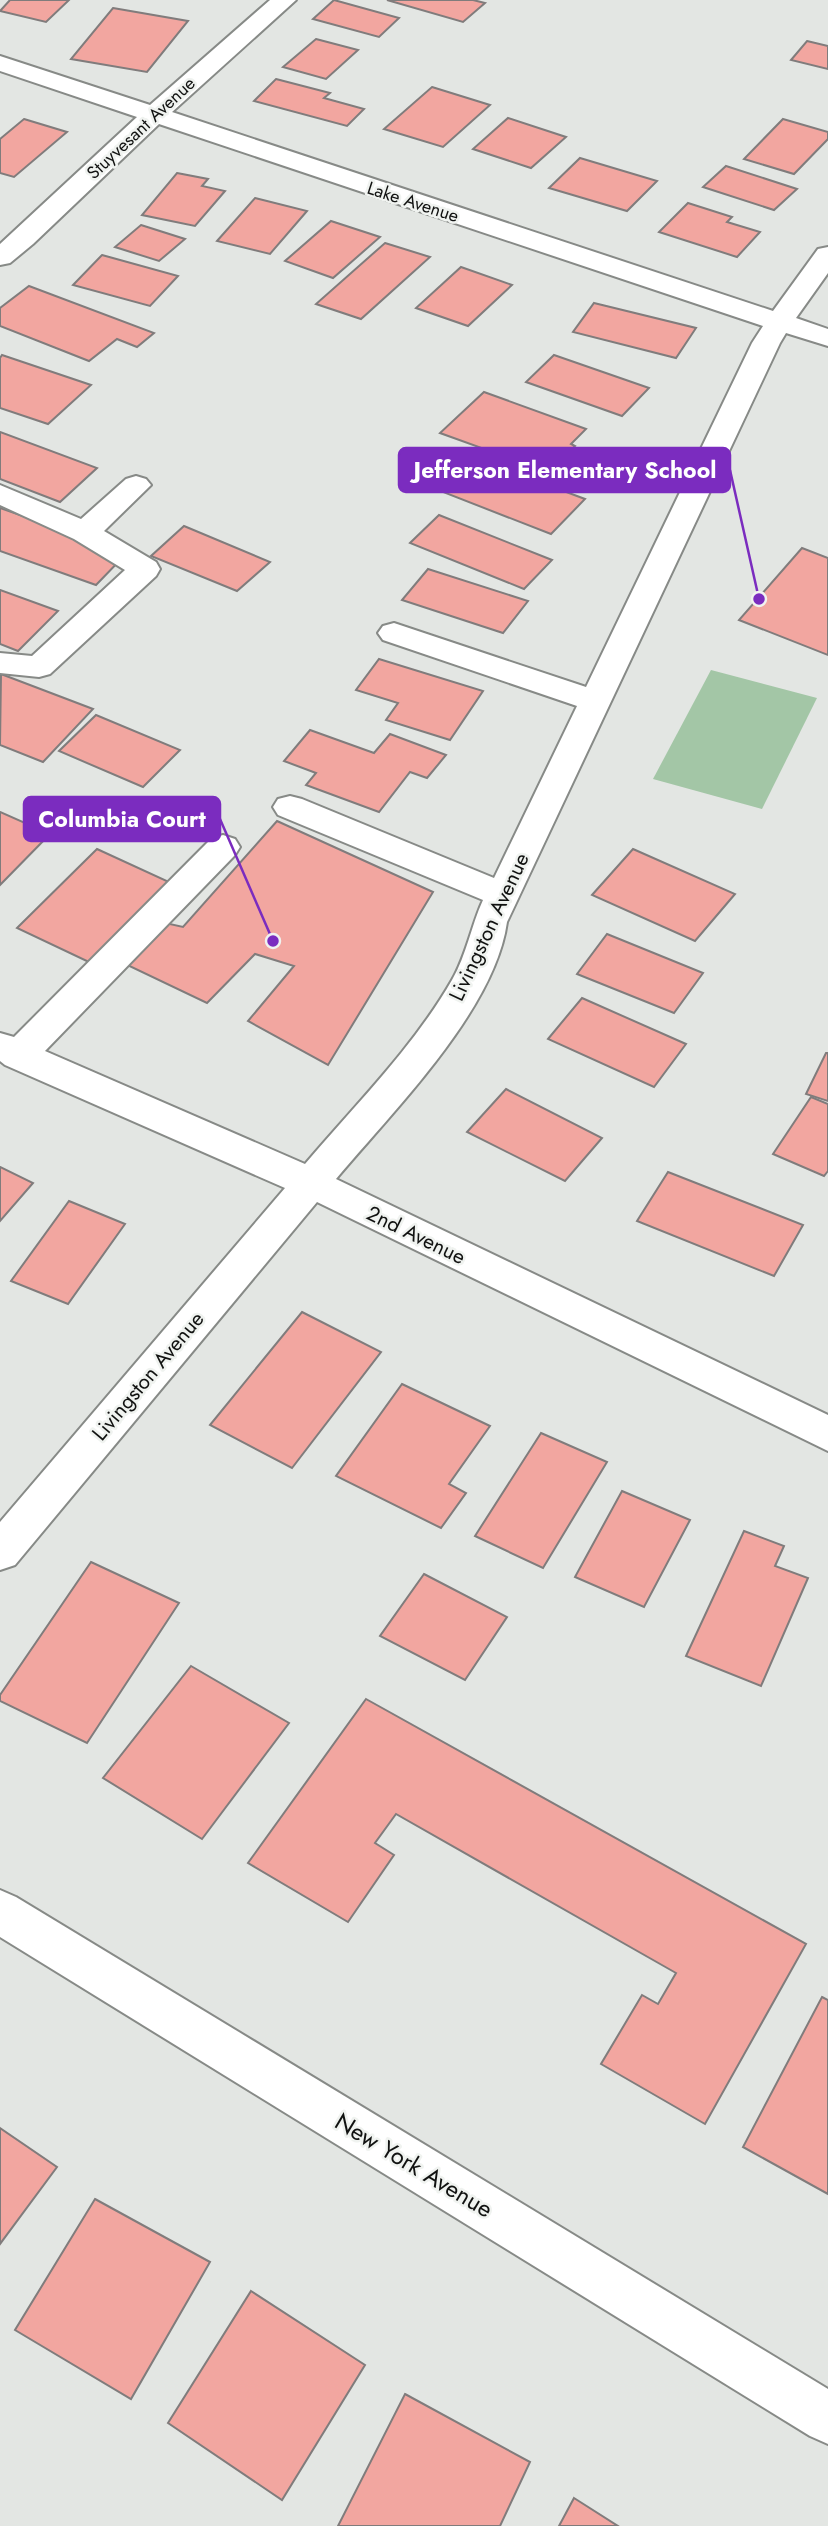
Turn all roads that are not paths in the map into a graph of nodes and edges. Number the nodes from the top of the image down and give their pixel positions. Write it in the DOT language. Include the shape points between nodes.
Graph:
graph roads {
  1 [pos="284,0"];
  2 [pos="0,63"];
  3 [pos="156,115"];
  4 [pos="828,255"];
  5 [pos="0,257"];
  6 [pos="779,323"];
  7 [pos="828,338"];
  8 [pos="136,485"];
  9 [pos="0,494"];
  10 [pos="85,532"];
  11 [pos="394,633"];
  12 [pos="0,663"];
  13 [pos="595,701"];
  14 [pos="290,807"];
  15 [pos="223,847"];
  16 [pos="503,895"];
  17 [pos="9,1051"];
  18 [pos="311,1184"];
  19 [pos="828,1434"];
  20 [pos="0,1552"];
  21 [pos="0,1912"];
  22 [pos="828,2418"];
  1 -- 3 [label="street, Stuyvesant Avenue"];
  2 -- 3 [label="street, Lake Avenue"];
  3 -- 5 [label="street, Stuyvesant Avenue"];
  3 -- 6 [label="street, Lake Avenue"];
  4 -- 6 [label="street, Livingston Avenue"];
  6 -- 7 [label="street, Lake Avenue"];
  6 -- 13 [label="street, Livingston Avenue"];
  8 -- 10 [label="street"];
  9 -- 10 [label="street"];
  10 -- 12 [label="street" via="145,569 40,667"];
  11 -- 13 [label="street"];
  13 -- 16 [label="street, Livingston Avenue"];
  14 -- 16 [label="street"];
  15 -- 17 [label="street"];
  16 -- 18 [label="street, Livingston Avenue" via="465,988 434,1037"];
  17 -- 18 [label="street, 2nd Avenue"];
  18 -- 19 [label="street, 2nd Avenue"];
  18 -- 20 [label="street, Livingston Avenue"];
  21 -- 22 [label="street, New York Avenue"];
}
